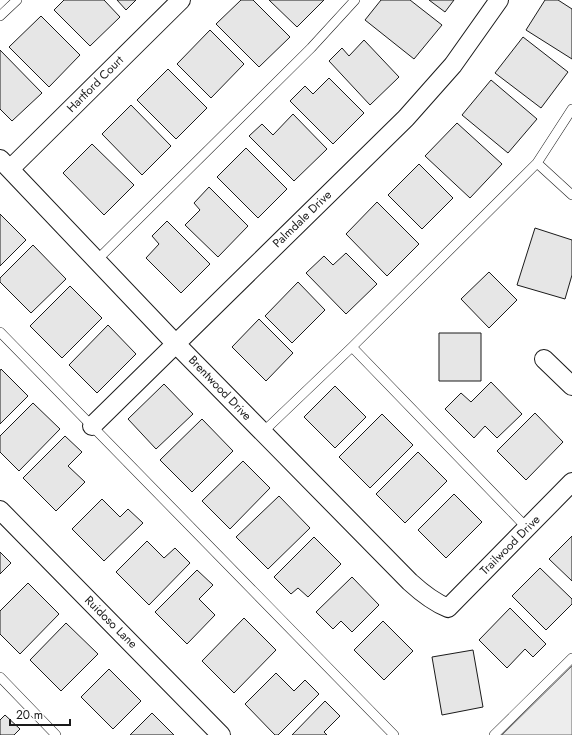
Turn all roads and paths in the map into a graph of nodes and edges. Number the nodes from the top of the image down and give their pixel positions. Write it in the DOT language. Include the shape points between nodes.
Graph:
graph roads {
  1 [pos="17,0"];
  2 [pos="181,0"];
  3 [pos="355,0"];
  4 [pos="500,0"];
  5 [pos="0,16"];
  6 [pos="572,109"];
  7 [pos="537,163"];
  8 [pos="5,164"];
  9 [pos="572,195"];
  10 [pos="97,260"];
  11 [pos="0,332"];
  12 [pos="176,343"];
  13 [pos="352,347"];
  14 [pos="544,359"];
  15 [pos="572,386"];
  16 [pos="92,426"];
  17 [pos="263,432"];
  18 [pos="572,482"];
  19 [pos="0,510"];
  20 [pos="527,528"];
  21 [pos="448,608"];
  22 [pos="572,658"];
  23 [pos="0,677"];
  24 [pos="56,735"];
  25 [pos="221,735"];
  26 [pos="394,735"];
  27 [pos="494,735"];
  1 -- 5 [label="lane"];
  2 -- 8 [label="street, Hartford Court"];
  3 -- 10 [label="lane"];
  4 -- 12 [label="street, Palmdale Drive" via="453,65 406,118"];
  6 -- 7 [label="lane"];
  7 -- 9 [label="lane"];
  7 -- 13 [label="lane"];
  8 -- 10 [label="street, Brentwood Drive"];
  10 -- 12 [label="street, Brentwood Drive"];
  11 -- 16 [label="lane"];
  12 -- 16 [label="street, Palmdale Drive"];
  12 -- 17 [label="street, Brentwood Drive"];
  13 -- 17 [label="lane"];
  13 -- 20 [label="lane"];
  14 -- 15 [label="street"];
  16 -- 26 [label="lane"];
  17 -- 21 [label="street, Brentwood Drive" via="423,594"];
  18 -- 20 [label="street, Trailwood Drive"];
  19 -- 25 [label="street, Ruidoso Lane"];
  20 -- 21 [label="street, Trailwood Drive"];
  22 -- 27 [label="lane"];
  23 -- 24 [label="lane"];
}
